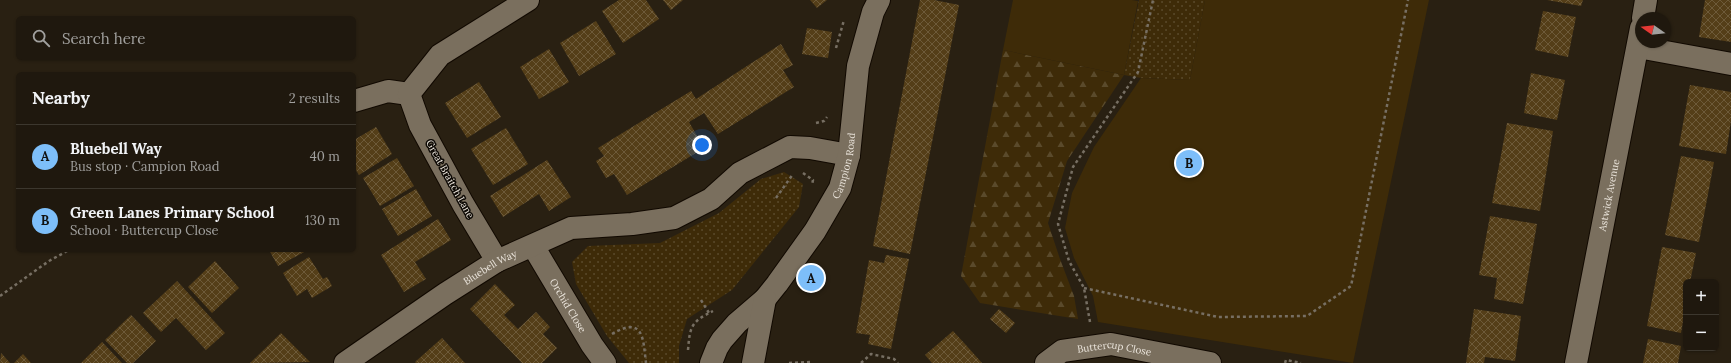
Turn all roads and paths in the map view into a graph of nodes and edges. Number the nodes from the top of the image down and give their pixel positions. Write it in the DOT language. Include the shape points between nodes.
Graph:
graph roads {
  1 [pos="528,0"];
  2 [pos="1153,0"];
  3 [pos="1408,0"];
  4 [pos="1646,0"];
  5 [pos="874,4"];
  6 [pos="1644,12"];
  7 [pos="845,14"];
  8 [pos="1671,47"];
  9 [pos="1637,48"];
  10 [pos="836,50"];
  11 [pos="1731,64"];
  12 [pos="409,94"];
  13 [pos="356,100"];
  14 [pos="831,113"];
  15 [pos="815,124"];
  16 [pos="849,155"];
  17 [pos="812,187"];
  18 [pos="776,198"];
  19 [pos="533,246"];
  20 [pos="65,252"];
  21 [pos="497,261"];
  22 [pos="1084,288"];
  23 [pos="0,296"];
  24 [pos="765,299"];
  25 [pos="701,300"];
  26 [pos="715,310"];
  27 [pos="709,313"];
  28 [pos="1090,321"];
  29 [pos="688,350"];
  30 [pos="601,358"];
  31 [pos="812,362"];
  32 [pos="345,363"];
  33 [pos="646,363"];
  34 [pos="711,363"];
  35 [pos="752,363"];
  36 [pos="789,363"];
  37 [pos="861,363"];
  38 [pos="898,363"];
  39 [pos="1046,363"];
  40 [pos="1210,363"];
  41 [pos="1285,363"];
  42 [pos="1301,363"];
  43 [pos="1576,363"];
  1 -- 12 [label="street" via="440,55"];
  2 -- 22 [label="path" via="1138,72 1073,167 1058,224 1069,261"];
  3 -- 22 [label="path" via="1352,286 1307,316 1218,317"];
  4 -- 6 [label="street"];
  5 -- 16 [label="street, Campion Road" via="858,66"];
  7 -- 10 [label="path"];
  8 -- 11 [label="street"];
  9 -- 43 [label="street, Astwick Avenue"];
  12 -- 13 [label="street" via="388,92"];
  12 -- 21 [label="street, Great Braitch Lane" via="420,125"];
  14 -- 15 [label="path" via="824,121"];
  16 -- 19 [label="street, Bluebell Way" via="790,147 740,173 711,199 674,218 571,228"];
  16 -- 24 [label="street, Campion Road" via="840,188 815,231"];
  17 -- 18 [label="path" via="813,180 797,169"];
  19 -- 21 [label="street, Bluebell Way"];
  19 -- 30 [label="street, Orchid Close"];
  20 -- 23 [label="path"];
  21 -- 32 [label="street, Bluebell Way"];
  22 -- 28 [label="path"];
  24 -- 34 [label="street, Campion Road" via="722,340"];
  24 -- 35 [label="street, Campion Road"];
  25 -- 27 [label="path"];
  26 -- 27 [label="path"];
  27 -- 29 [label="path" via="696,320 689,332"];
  30 -- 33 [label="path" via="624,327 635,328 643,335"];
  31 -- 36 [label="path"];
  37 -- 38 [label="path" via="871,354 894,358"];
  39 -- 40 [label="street, Buttercup Close" via="1062,351 1111,344"];
  41 -- 42 [label="path" via="1286,360"];
}
